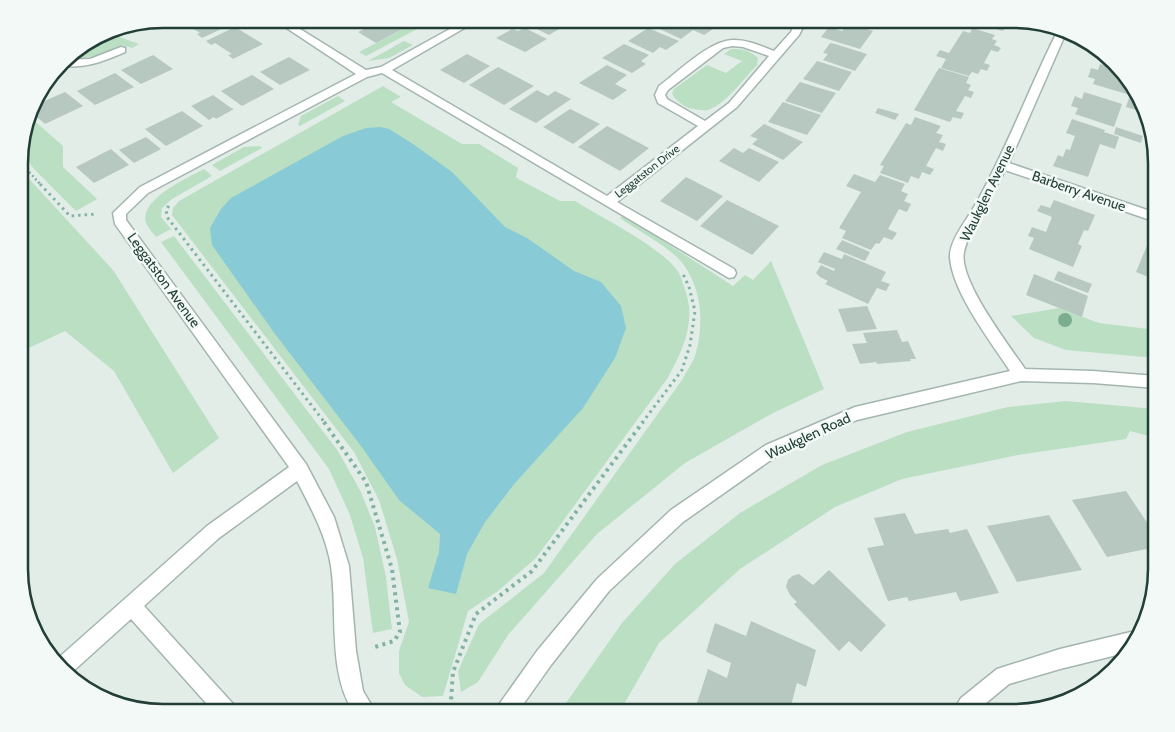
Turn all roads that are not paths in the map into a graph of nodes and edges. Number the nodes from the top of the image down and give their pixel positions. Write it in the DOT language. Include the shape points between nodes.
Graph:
graph roads {
  1 [pos="292,28"];
  2 [pos="460,28"];
  3 [pos="798,28"];
  4 [pos="1059,36"];
  5 [pos="121,50"];
  6 [pos="776,55"];
  7 [pos="72,63"];
  8 [pos="384,70"];
  9 [pos="364,74"];
  10 [pos="706,126"];
  11 [pos="1003,165"];
  12 [pos="608,202"];
  13 [pos="1147,215"];
  14 [pos="729,273"];
  15 [pos="1021,376"];
  16 [pos="1147,381"];
  17 [pos="300,469"];
  18 [pos="131,606"];
  19 [pos="1125,643"];
  20 [pos="66,664"];
  21 [pos="220,704"];
  22 [pos="360,704"];
  23 [pos="511,704"];
  24 [pos="969,704"];
  1 -- 9 [label="street"];
  2 -- 8 [label="street"];
  3 -- 6 [label="street, Leggatston Drive"];
  4 -- 11 [label="street, Waukglen Avenue"];
  5 -- 7 [label="street" via="96,61"];
  6 -- 10 [label="street, Leggatston Drive" via="733,105"];
  6 -- 10 [label="street" via="744,44 720,45 663,88 662,101"];
  8 -- 9 [label="street"];
  8 -- 12 [label="street, Leggatston Drive"];
  9 -- 17 [label="street, Leggatston Avenue" via="144,190 119,213 120,221"];
  10 -- 12 [label="street, Leggatston Drive"];
  11 -- 13 [label="street, Barberry Avenue"];
  11 -- 15 [label="street, Waukglen Avenue" via="957,256 981,314"];
  12 -- 14 [label="street"];
  15 -- 16 [label="street, Waukglen Road"];
  15 -- 23 [label="street, Waukglen Road" via="855,414 772,450 677,516 603,584"];
  17 -- 18 [label="street" via="214,532"];
  17 -- 22 [label="street, Leggatston Avenue" via="328,523 340,566 347,656 354,695"];
  18 -- 20 [label="street"];
  18 -- 21 [label="street"];
  19 -- 24 [label="street" via="1004,676"];
}
